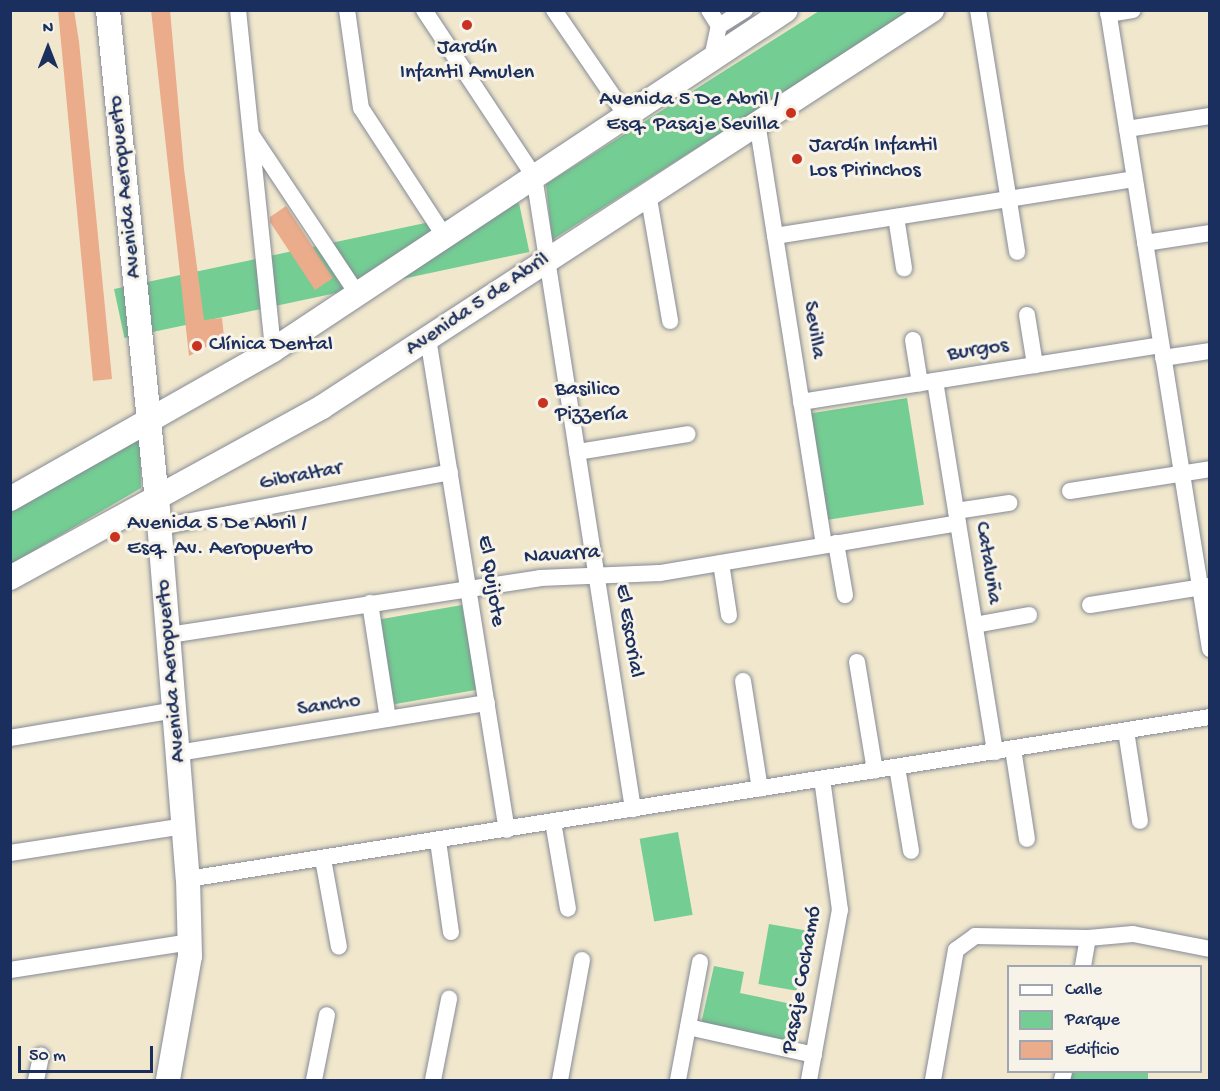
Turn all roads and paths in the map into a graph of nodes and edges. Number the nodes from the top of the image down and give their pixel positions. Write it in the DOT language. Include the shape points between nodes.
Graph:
graph roads {
  1 [pos="108,10"];
  2 [pos="238,10"];
  3 [pos="347,10"];
  4 [pos="424,10"];
  5 [pos="554,10"];
  6 [pos="709,10"];
  7 [pos="933,10"];
  8 [pos="978,10"];
  9 [pos="1134,10"];
  10 [pos="758,12"];
  11 [pos="1108,12"];
  12 [pos="719,26"];
  13 [pos="712,58"];
  14 [pos="626,115"];
  15 [pos="1209,116"];
  16 [pos="757,122"];
  17 [pos="1127,129"];
  18 [pos="251,134"];
  19 [pos="534,176"];
  20 [pos="1134,179"];
  21 [pos="648,193"];
  22 [pos="1008,199"];
  23 [pos="896,217"];
  24 [pos="1209,233"];
  25 [pos="775,236"];
  26 [pos="445,237"];
  27 [pos="1145,243"];
  28 [pos="1017,252"];
  29 [pos="546,259"];
  30 [pos="904,268"];
  31 [pos="358,295"];
  32 [pos="1027,315"];
  33 [pos="669,321"];
  34 [pos="429,338"];
  35 [pos="913,340"];
  36 [pos="273,350"];
  37 [pos="1209,351"];
  38 [pos="1162,352"];
  39 [pos="1035,365"];
  40 [pos="145,378"];
  41 [pos="928,382"];
  42 [pos="187,402"];
  43 [pos="801,402"];
  44 [pos="150,422"];
  45 [pos="688,434"];
  46 [pos="577,452"];
  47 [pos="1209,469"];
  48 [pos="450,472"];
  49 [pos="1182,473"];
  50 [pos="1070,491"];
  51 [pos="158,497"];
  52 [pos="10,499"];
  53 [pos="1009,503"];
  54 [pos="957,517"];
  55 [pos="160,527"];
  56 [pos="830,544"];
  57 [pos="721,563"];
  58 [pos="596,575"];
  59 [pos="10,578"];
  60 [pos="1205,587"];
  61 [pos="468,588"];
  62 [pos="845,595"];
  63 [pos="370,603"];
  64 [pos="1090,605"];
  65 [pos="729,615"];
  66 [pos="1029,615"];
  67 [pos="975,625"];
  68 [pos="169,635"];
  69 [pos="1209,649"];
  70 [pos="857,662"];
  71 [pos="743,681"];
  72 [pos="487,703"];
  73 [pos="175,710"];
  74 [pos="1209,717"];
  75 [pos="388,719"];
  76 [pos="1126,731"];
  77 [pos="10,738"];
  78 [pos="1013,749"];
  79 [pos="995,752"];
  80 [pos="178,753"];
  81 [pos="897,767"];
  82 [pos="875,771"];
  83 [pos="822,779"];
  84 [pos="760,789"];
  85 [pos="633,809"];
  86 [pos="1140,821"];
  87 [pos="553,822"];
  88 [pos="184,826"];
  89 [pos="507,830"];
  90 [pos="1027,838"];
  91 [pos="438,841"];
  92 [pos="911,851"];
  93 [pos="10,853"];
  94 [pos="323,859"];
  95 [pos="188,879"];
  96 [pos="568,909"];
  97 [pos="451,932"];
  98 [pos="1088,938"];
  99 [pos="191,942"];
  100 [pos="339,947"];
  101 [pos="1209,950"];
  102 [pos="582,960"];
  103 [pos="700,962"];
  104 [pos="1083,965"];
  105 [pos="10,970"];
  106 [pos="449,999"];
  107 [pos="327,1015"];
  108 [pos="688,1027"];
  109 [pos="814,1055"];
  110 [pos="41,1056"];
  111 [pos="36,1080"];
  112 [pos="168,1080"];
  113 [pos="314,1080"];
  114 [pos="433,1080"];
  115 [pos="560,1080"];
  116 [pos="678,1080"];
  117 [pos="809,1080"];
  118 [pos="933,1080"];
  1 -- 40 [label="main road, Avenida Aeropuerto"];
  2 -- 18 [label="street"];
  3 -- 26 [label="street" via="355,89 361,108"];
  4 -- 19 [label="street"];
  5 -- 14 [label="street"];
  6 -- 12 [label="street"];
  7 -- 16 [label="main road, Avenida 5 de Abril"];
  8 -- 22 [label="street"];
  9 -- 11 [label="street"];
  10 -- 12 [label="street"];
  10 -- 13 [label="main road"];
  11 -- 17 [label="street"];
  12 -- 13 [label="street"];
  13 -- 14 [label="main road"];
  14 -- 19 [label="main road"];
  15 -- 17 [label="street"];
  16 -- 21 [label="main road, Avenida 5 de Abril"];
  16 -- 25 [label="street, Sevilla"];
  17 -- 20 [label="street"];
  18 -- 31 [label="street"];
  18 -- 36 [label="street"];
  19 -- 26 [label="main road"];
  19 -- 29 [label="street, El Escorial"];
  20 -- 22 [label="street"];
  20 -- 27 [label="street"];
  21 -- 29 [label="main road, Avenida 5 de Abril"];
  21 -- 33 [label="street"];
  22 -- 23 [label="street"];
  22 -- 28 [label="street"];
  23 -- 25 [label="street"];
  23 -- 30 [label="street"];
  24 -- 27 [label="street"];
  25 -- 43 [label="street, Sevilla"];
  26 -- 31 [label="main road"];
  27 -- 38 [label="street"];
  29 -- 34 [label="main road, Avenida 5 de Abril"];
  29 -- 46 [label="street, El Escorial"];
  31 -- 36 [label="main road"];
  32 -- 39 [label="street"];
  34 -- 48 [label="street, El Quijote"];
  34 -- 51 [label="main road, Avenida 5 de Abril" via="277,433"];
  35 -- 41 [label="street, Cataluña"];
  36 -- 42 [label="main road"];
  37 -- 38 [label="street, Burgos"];
  38 -- 39 [label="street, Burgos"];
  38 -- 49 [label="street"];
  39 -- 41 [label="street, Burgos"];
  40 -- 42 [label="main road"];
  40 -- 44 [label="main road, Avenida Aeropuerto"];
  41 -- 43 [label="street, Burgos"];
  41 -- 54 [label="street, Cataluña"];
  42 -- 44 [label="main road"];
  43 -- 56 [label="street, Sevilla"];
  44 -- 51 [label="main road, Avenida Aeropuerto"];
  44 -- 52 [label="main road"];
  45 -- 46 [label="street"];
  46 -- 58 [label="street, El Escorial"];
  47 -- 49 [label="street"];
  48 -- 55 [label="street, Gibraltar"];
  48 -- 61 [label="street, El Quijote"];
  49 -- 50 [label="street"];
  49 -- 60 [label="street"];
  51 -- 55 [label="main road, Avenida Aeropuerto"];
  51 -- 59 [label="main road, Avenida 5 de Abril"];
  53 -- 54 [label="street, Navarra"];
  54 -- 56 [label="street, Navarra"];
  54 -- 67 [label="street, Cataluña"];
  55 -- 68 [label="main road, Avenida Aeropuerto"];
  56 -- 57 [label="street, Navarra"];
  56 -- 62 [label="street, Sevilla"];
  57 -- 58 [label="street, Navarra" via="649,575"];
  57 -- 65 [label="street"];
  58 -- 61 [label="street, Navarra"];
  58 -- 85 [label="street, El Escorial"];
  60 -- 64 [label="street"];
  60 -- 69 [label="street"];
  61 -- 63 [label="street, Navarra"];
  61 -- 72 [label="street, El Quijote"];
  63 -- 68 [label="street, Navarra"];
  63 -- 75 [label="street"];
  66 -- 67 [label="street"];
  67 -- 79 [label="street, Cataluña"];
  68 -- 73 [label="main road, Avenida Aeropuerto"];
  70 -- 82 [label="street"];
  71 -- 84 [label="street"];
  72 -- 75 [label="street, Sancho"];
  72 -- 89 [label="street, El Quijote"];
  73 -- 77 [label="street"];
  73 -- 80 [label="main road, Avenida Aeropuerto"];
  74 -- 76 [label="street"];
  75 -- 80 [label="street, Sancho"];
  76 -- 78 [label="street"];
  76 -- 86 [label="street"];
  78 -- 79 [label="street"];
  78 -- 90 [label="street"];
  79 -- 81 [label="street"];
  80 -- 88 [label="main road, Avenida Aeropuerto"];
  81 -- 82 [label="street"];
  81 -- 92 [label="street"];
  82 -- 83 [label="street"];
  83 -- 84 [label="street"];
  83 -- 109 [label="street, Pasaje Cochamó" via="840,910"];
  84 -- 85 [label="street"];
  85 -- 87 [label="street"];
  87 -- 89 [label="street"];
  87 -- 96 [label="street"];
  88 -- 93 [label="street"];
  88 -- 95 [label="main road, Avenida Aeropuerto"];
  89 -- 91 [label="street"];
  91 -- 94 [label="street"];
  91 -- 97 [label="street"];
  94 -- 95 [label="street"];
  94 -- 100 [label="street"];
  95 -- 99 [label="main road, Avenida Aeropuerto"];
  98 -- 101 [label="street" via="1133,934"];
  98 -- 104 [label="street"];
  98 -- 118 [label="street" via="975,936 956,950"];
  99 -- 105 [label="street"];
  99 -- 112 [label="main road, Avenida Aeropuerto"];
  102 -- 115 [label="street"];
  103 -- 108 [label="street"];
  106 -- 114 [label="street"];
  107 -- 113 [label="street"];
  108 -- 109 [label="street"];
  108 -- 116 [label="street"];
  109 -- 117 [label="street, Pasaje Cochamó"];
  110 -- 111 [label="street"];
}
